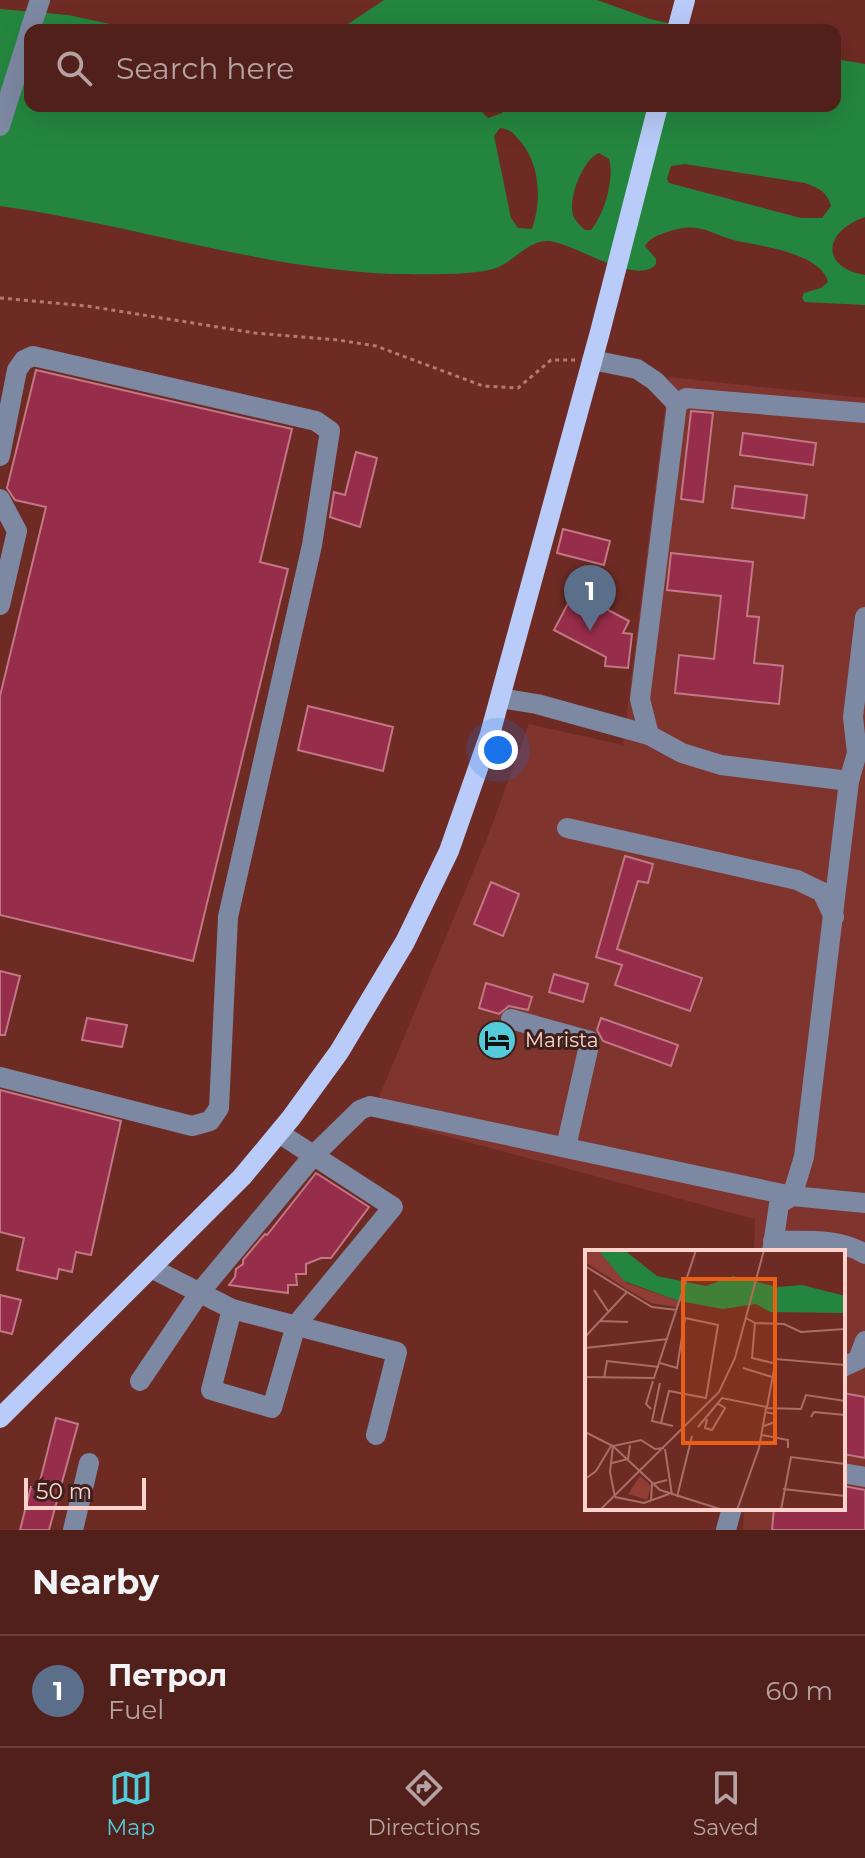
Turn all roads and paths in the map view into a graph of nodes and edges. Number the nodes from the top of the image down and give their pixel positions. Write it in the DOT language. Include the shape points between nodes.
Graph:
graph roads {
  1 [pos="40,0"];
  2 [pos="685,0"];
  3 [pos="32,24"];
  4 [pos="679,24"];
  5 [pos="24,50"];
  6 [pos="656,112"];
  7 [pos="0,126"];
  8 [pos="0,298"];
  9 [pos="592,360"];
  10 [pos="677,404"];
  11 [pos="865,413"];
  12 [pos="0,456"];
  13 [pos="0,499"];
  14 [pos="0,605"];
  15 [pos="865,617"];
  16 [pos="500,698"];
  17 [pos="649,735"];
  18 [pos="861,750"];
  19 [pos="849,781"];
  20 [pos="567,828"];
  21 [pos="834,917"];
  22 [pos="511,1019"];
  23 [pos="0,1077"];
  24 [pos="279,1133"];
  25 [pos="566,1147"];
  26 [pos="314,1155"];
  27 [pos="792,1196"];
  28 [pos="865,1203"];
  29 [pos="772,1246"];
  30 [pos="865,1254"];
  31 [pos="151,1268"];
  32 [pos="200,1292"];
  33 [pos="232,1309"];
  34 [pos="296,1325"];
  35 [pos="865,1341"];
  36 [pos="845,1366"];
  37 [pos="140,1381"];
  38 [pos="0,1418"];
  39 [pos="376,1435"];
  40 [pos="89,1463"];
  41 [pos="845,1473"];
  42 [pos="865,1477"];
  43 [pos="731,1510"];
  44 [pos="73,1530"];
  45 [pos="726,1530"];
  1 -- 3 [label="street"];
  2 -- 4 [label="main road"];
  5 -- 7 [label="street"];
  6 -- 9 [label="main road"];
  8 -- 9 [label="path" via="376,346 483,386 518,388 551,360"];
  9 -- 10 [label="street" via="637,369"];
  9 -- 16 [label="main road"];
  10 -- 11 [label="street" via="686,398"];
  10 -- 17 [label="street" via="640,699"];
  12 -- 23 [label="street" via="17,370 33,356 316,421 330,431 312,545 228,917 219,1108 210,1121 192,1126"];
  13 -- 14 [label="street" via="17,531"];
  15 -- 18 [label="street" via="853,717"];
  16 -- 17 [label="street"];
  16 -- 24 [label="main road" via="449,851 405,942 339,1052"];
  17 -- 19 [label="street" via="721,765"];
  18 -- 19 [label="street"];
  19 -- 21 [label="street"];
  20 -- 21 [label="street" via="797,880 822,892"];
  21 -- 27 [label="street" via="804,1157"];
  22 -- 25 [label="street" via="590,1041"];
  24 -- 26 [label="street"];
  24 -- 31 [label="main road"];
  25 -- 26 [label="street" via="370,1106"];
  25 -- 27 [label="street"];
  26 -- 32 [label="street"];
  26 -- 34 [label="street" via="393,1207"];
  27 -- 28 [label="street"];
  27 -- 29 [label="street" via="779,1204"];
  29 -- 30 [label="street" via="832,1242"];
  31 -- 32 [label="street"];
  31 -- 38 [label="main road"];
  32 -- 33 [label="street"];
  32 -- 37 [label="street"];
  33 -- 34 [label="street"];
  33 -- 34 [label="street" via="211,1390 272,1408"];
  34 -- 39 [label="street" via="397,1352"];
  35 -- 36 [label="street" via="858,1360"];
  40 -- 44 [label="street"];
  41 -- 42 [label="street"];
  43 -- 45 [label="street"];
}
